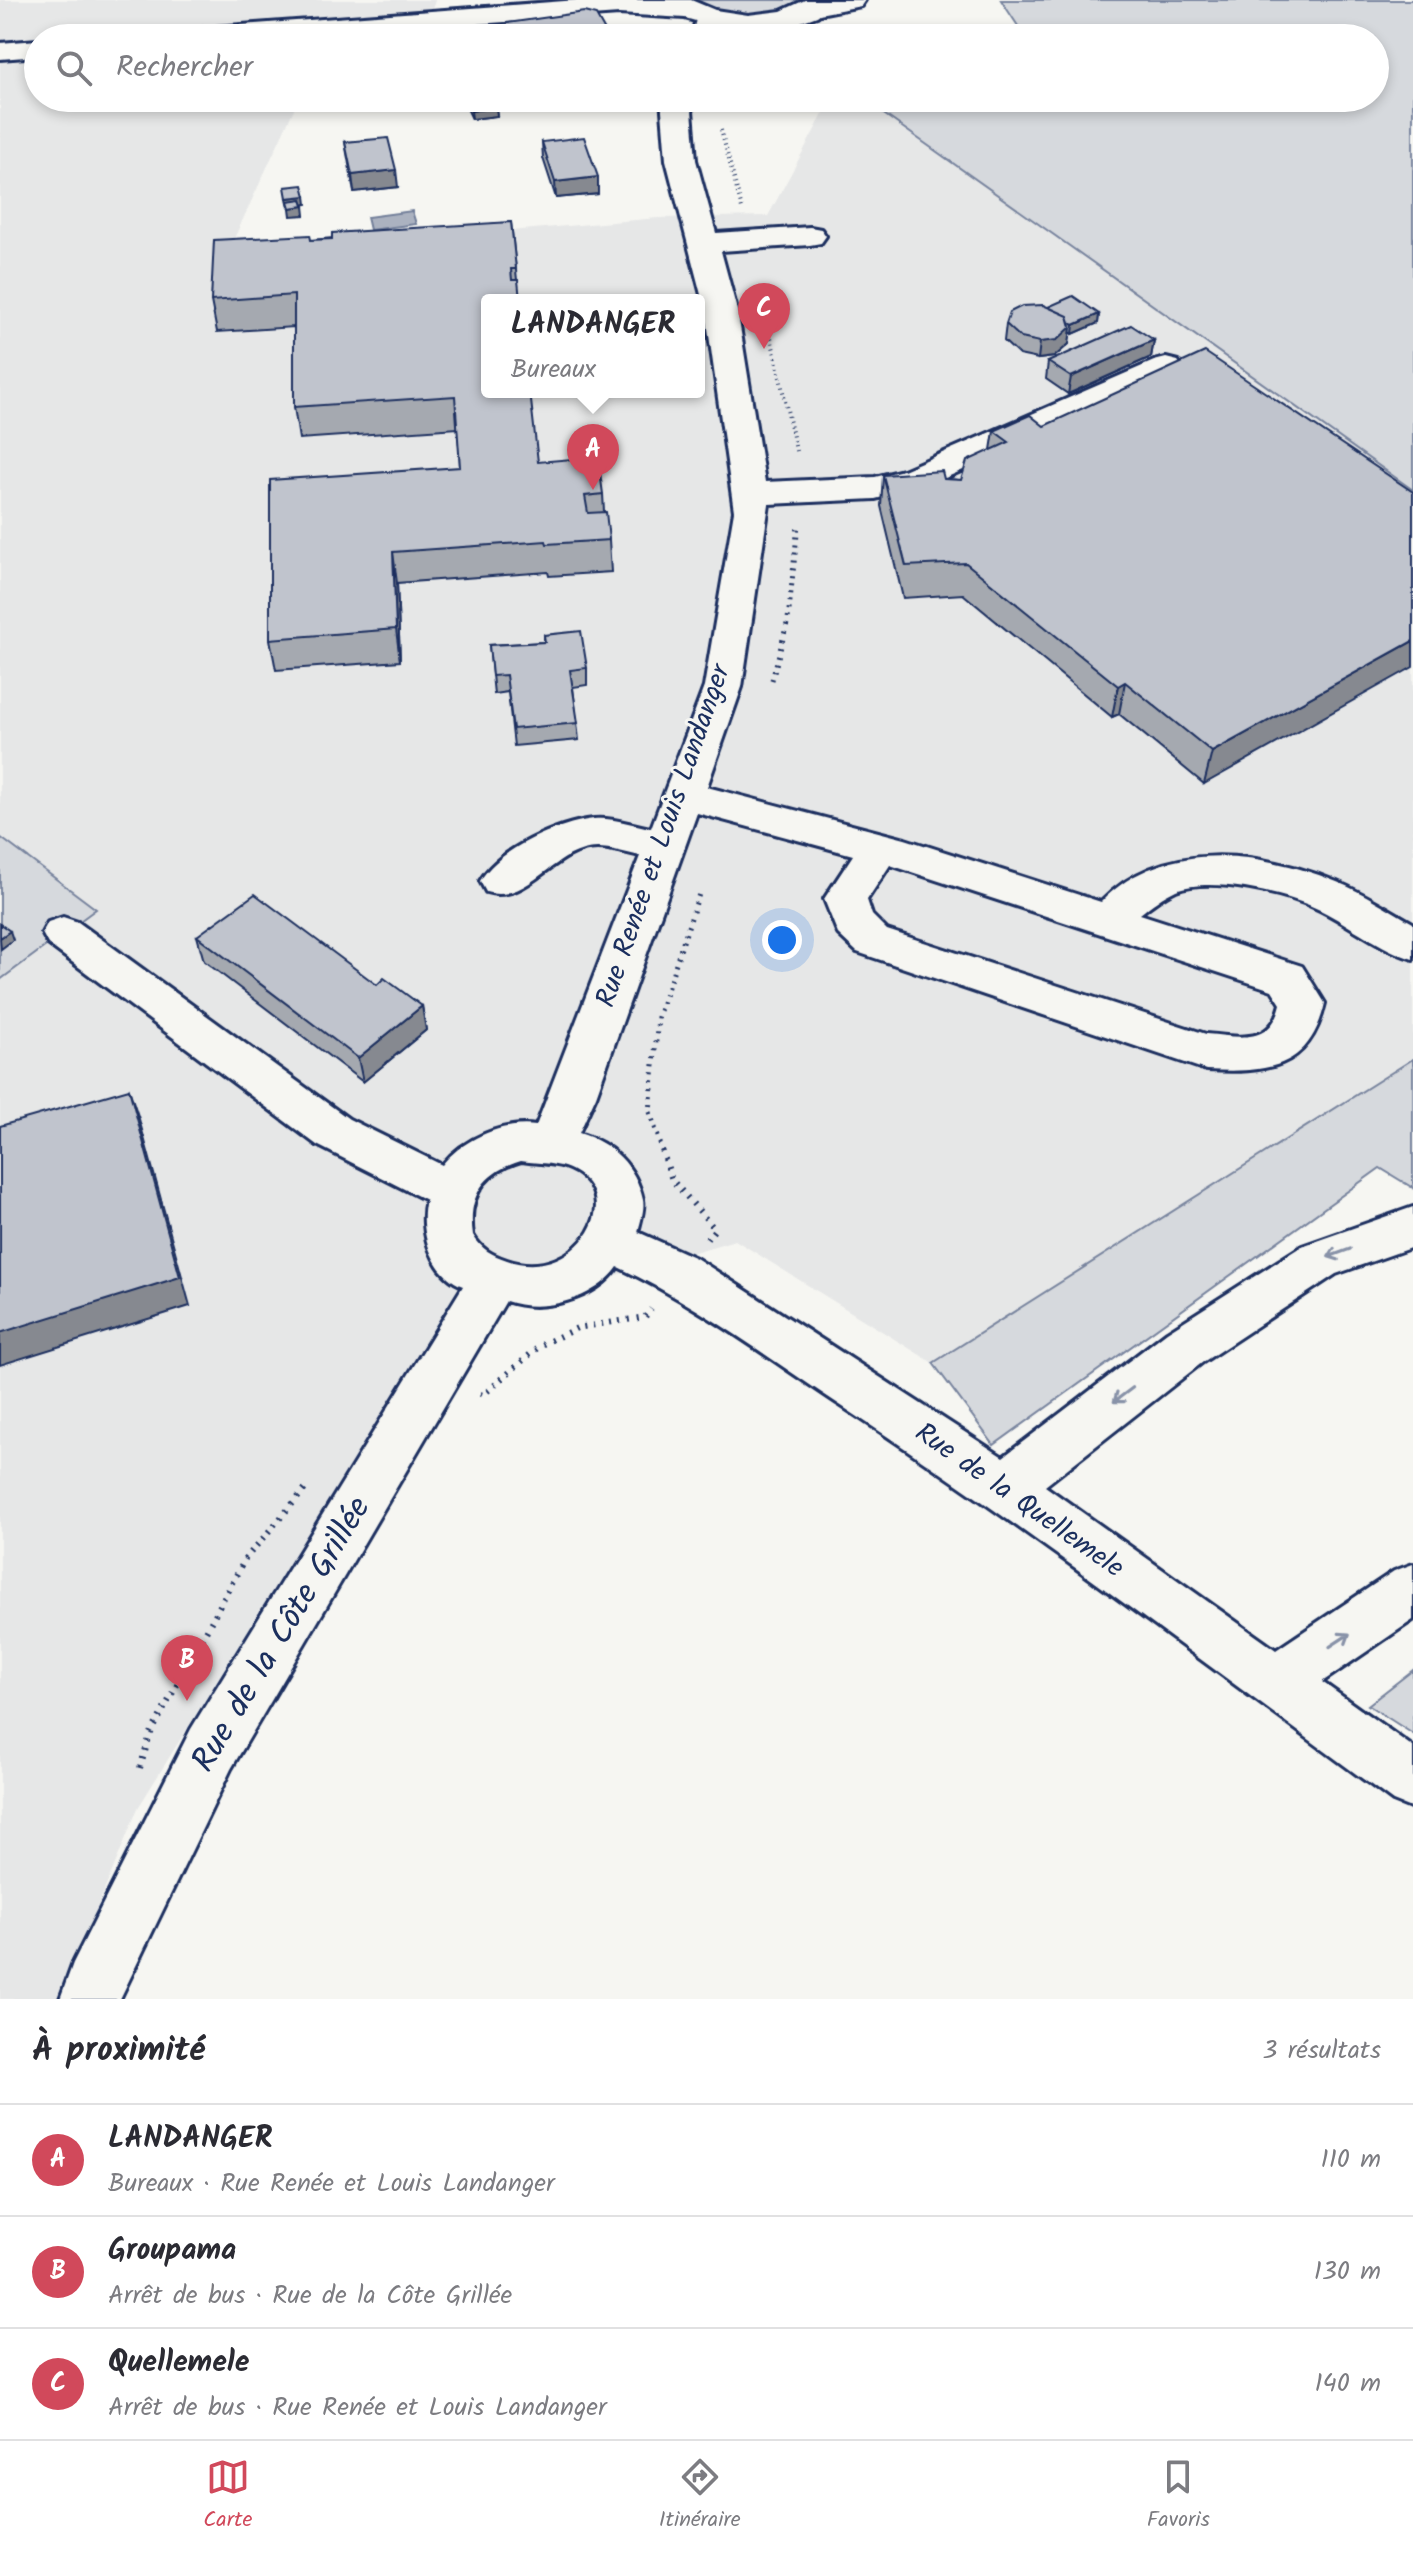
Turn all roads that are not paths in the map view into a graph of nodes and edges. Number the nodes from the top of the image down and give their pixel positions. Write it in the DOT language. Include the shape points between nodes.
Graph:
graph roads {
  1 [pos="558,0"];
  2 [pos="851,0"];
  3 [pos="819,4"];
  4 [pos="457,15"];
  5 [pos="693,17"];
  6 [pos="347,24"];
  7 [pos="24,49"];
  8 [pos="0,51"];
  9 [pos="677,112"];
  10 [pos="810,236"];
  11 [pos="703,243"];
  12 [pos="1166,368"];
  13 [pos="750,494"];
  14 [pos="682,795"];
  15 [pos="663,845"];
  16 [pos="880,847"];
  17 [pos="501,881"];
  18 [pos="1110,919"];
  19 [pos="63,933"];
  20 [pos="1413,943"];
  21 [pos="552,1142"];
  22 [pos="451,1191"];
  23 [pos="1413,1227"];
  24 [pos="612,1242"];
  25 [pos="493,1280"];
  26 [pos="1004,1487"];
  27 [pos="1413,1589"];
  28 [pos="1275,1682"];
  29 [pos="1413,1781"];
  30 [pos="90,1999"];
  1 -- 4 [label="street"];
  2 -- 3 [label="street"];
  3 -- 5 [label="street" via="763,22"];
  4 -- 5 [label="street" via="619,6"];
  4 -- 6 [label="street"];
  7 -- 8 [label="street"];
  9 -- 11 [label="street, Rue Renée et Louis Landanger" via="681,160"];
  10 -- 11 [label="street"];
  11 -- 13 [label="street, Rue Renée et Louis Landanger" via="722,314"];
  12 -- 13 [label="street" via="944,452 915,478 875,488"];
  13 -- 14 [label="street, Rue Renée et Louis Landanger" via="752,511 723,687"];
  14 -- 15 [label="street, Rue Renée et Louis Landanger"];
  14 -- 16 [label="street"];
  15 -- 17 [label="street" via="596,833 548,847"];
  15 -- 21 [label="street, Rue Renée et Louis Landanger"];
  16 -- 18 [label="street"];
  16 -- 18 [label="street" via="845,899 853,923 872,941 1206,1052 1253,1055 1276,1049 1300,1025 1303,1003 1287,978"];
  18 -- 20 [label="street" via="1128,898 1151,884 1195,870 1224,869 1309,888"];
  19 -- 22 [label="street" via="333,1132"];
  21 -- 22 [label="street" via="521,1142 492,1151 467,1168"];
  21 -- 24 [label="street" via="597,1160 612,1178 621,1198 621,1220"];
  22 -- 25 [label="street" via="445,1217 451,1242 468,1265"];
  23 -- 26 [label="street, one-way" via="1319,1260 1185,1347"];
  24 -- 25 [label="street" via="597,1262 575,1277 549,1285"];
  24 -- 26 [label="street, Rue de la Quellemele" via="679,1273"];
  25 -- 30 [label="street, Rue de la Côte Grillée" via="211,1749"];
  26 -- 28 [label="street, Rue de la Quellemele"];
  28 -- 27 [label="street, one-way"];
  28 -- 29 [label="street, Rue de la Quellemele"];
}
